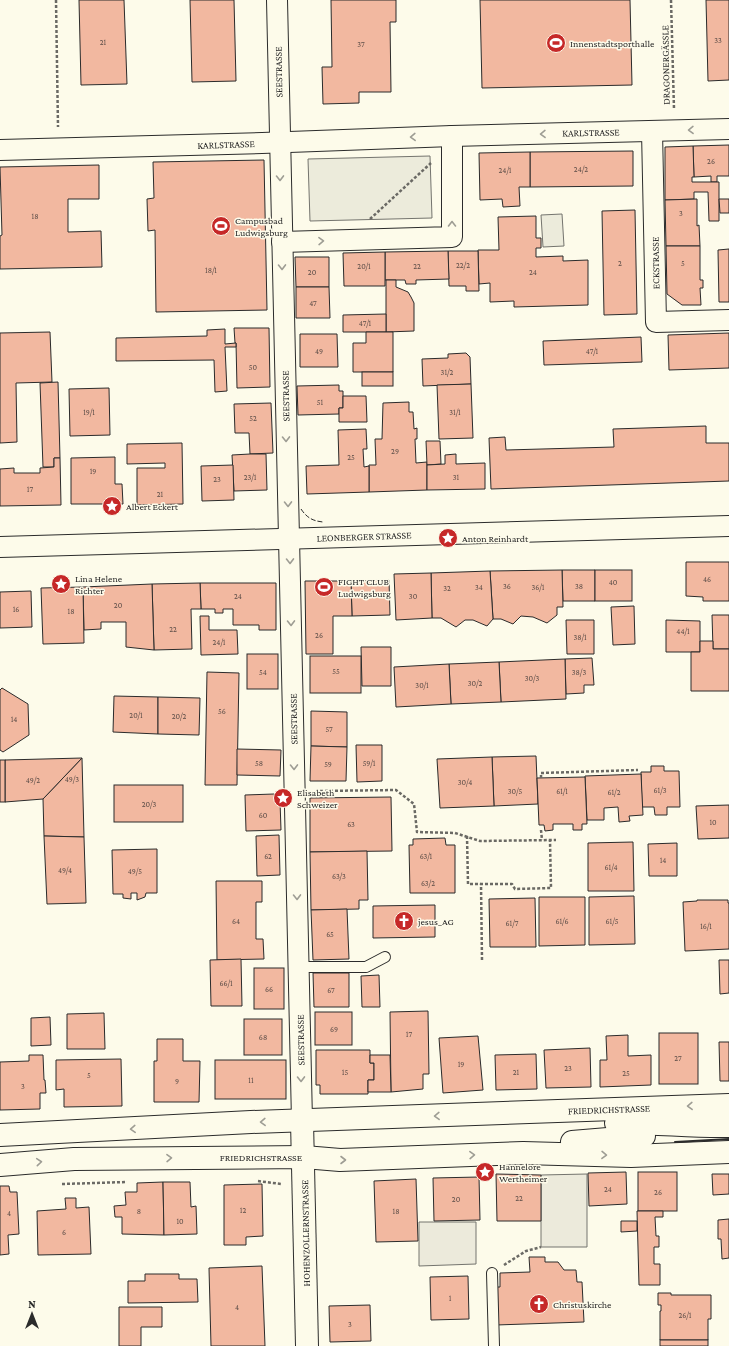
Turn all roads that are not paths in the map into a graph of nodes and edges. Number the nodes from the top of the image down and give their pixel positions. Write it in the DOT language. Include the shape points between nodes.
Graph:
graph roads {
  1 [pos="276,0"];
  2 [pos="729,129"];
  3 [pos="652,131"];
  4 [pos="452,136"];
  5 [pos="280,142"];
  6 [pos="0,150"];
  7 [pos="282,242"];
  8 [pos="729,320"];
  9 [pos="729,526"];
  10 [pos="289,539"];
  11 [pos="0,546"];
  12 [pos="384,957"];
  13 [pos="298,967"];
  14 [pos="729,1105"];
  15 [pos="490,1114"];
  16 [pos="302,1120"];
  17 [pos="729,1126"];
  18 [pos="701,1127"];
  19 [pos="0,1136"];
  20 [pos="729,1152"];
  21 [pos="523,1153"];
  22 [pos="304,1157"];
  23 [pos="0,1165"];
  24 [pos="492,1273"];
  25 [pos="307,1346"];
  26 [pos="494,1346"];
  1 -- 5 [label="street, SEESTRASSE"];
  2 -- 3 [label="street, KARLSTRASSE, one-way"];
  3 -- 4 [label="street, KARLSTRASSE, one-way"];
  3 -- 8 [label="street, ECKSTRASSE" via="656,322"];
  4 -- 5 [label="street, KARLSTRASSE, one-way"];
  7 -- 4 [label="street, one-way" via="452,237"];
  5 -- 6 [label="street, KARLSTRASSE"];
  5 -- 7 [label="street, SEESTRASSE, one-way"];
  7 -- 10 [label="street, SEESTRASSE, one-way"];
  9 -- 10 [label="street, LEONBERGER STRASSE"];
  10 -- 11 [label="street, LEONBERGER STRASSE"];
  10 -- 13 [label="street, SEESTRASSE, one-way"];
  12 -- 13 [label="lane" via="366,967"];
  13 -- 16 [label="street, SEESTRASSE, one-way"];
  14 -- 15 [label="main road, FRIEDRICHSTRASSE, one-way"];
  15 -- 16 [label="main road, FRIEDRICHSTRASSE, one-way"];
  15 -- 18 [label="main road, FRIEDRICHSTRASSE" via="531,1122 635,1123"];
  16 -- 19 [label="main road, FRIEDRICHSTRASSE, one-way"];
  16 -- 22 [label="main road, HOHENZOLLERNSTRASSE"];
  17 -- 18 [label="main road, FRIEDRICHSTRASSE"];
  18 -- 21 [label="main road, FRIEDRICHSTRASSE" via="636,1137 553,1143"];
  21 -- 20 [label="main road, FRIEDRICHSTRASSE, one-way" via="631,1156"];
  22 -- 21 [label="main road, FRIEDRICHSTRASSE, one-way" via="340,1160"];
  23 -- 22 [label="main road, FRIEDRICHSTRASSE, one-way" via="74,1159"];
  22 -- 25 [label="main road, HOHENZOLLERNSTRASSE"];
  24 -- 26 [label="lane"];
}
